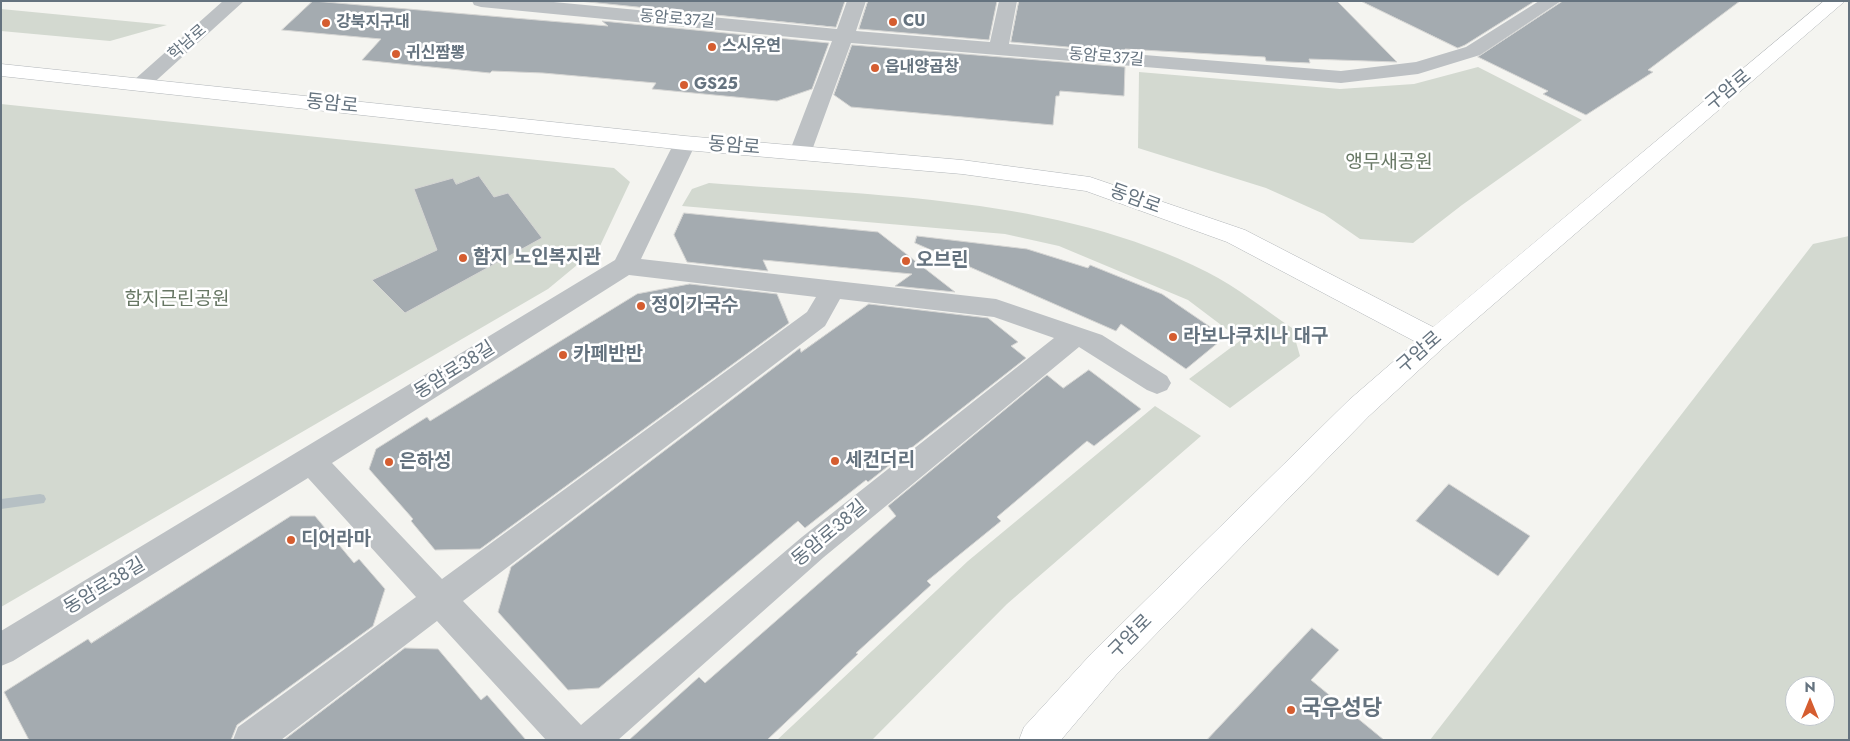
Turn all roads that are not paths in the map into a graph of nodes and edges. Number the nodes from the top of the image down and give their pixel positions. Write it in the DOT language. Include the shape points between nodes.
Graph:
graph roads {
  1 [pos="235,1"];
  2 [pos="481,1"];
  3 [pos="701,1"];
  4 [pos="857,1"];
  5 [pos="1008,1"];
  6 [pos="1552,1"];
  7 [pos="1836,1"];
  8 [pos="548,4"];
  9 [pos="690,21"];
  10 [pos="844,36"];
  11 [pos="998,49"];
  12 [pos="1,70"];
  13 [pos="140,84"];
  14 [pos="685,143"];
  15 [pos="800,153"];
  16 [pos="625,266"];
  17 [pos="833,289"];
  18 [pos="1076,335"];
  19 [pos="1436,340"];
  20 [pos="1157,383"];
  21 [pos="311,461"];
  22 [pos="440,600"];
  23 [pos="1,650"];
  24 [pos="251,740"];
  25 [pos="570,740"];
  26 [pos="591,740"];
  27 [pos="1037,740"];
  1 -- 13 [label="street, 학남로"];
  2 -- 8 [label="street, 동암로37길"];
  3 -- 9 [label="street"];
  4 -- 10 [label="street"];
  5 -- 11 [label="street"];
  6 -- 11 [label="street, 동암로37길" via="1473,51 1418,68 1369,75 1341,76"];
  7 -- 19 [label="main road, 구암로"];
  8 -- 9 [label="street, 동암로37길"];
  9 -- 10 [label="street, 동암로37길"];
  10 -- 11 [label="street, 동암로37길"];
  10 -- 15 [label="street"];
  12 -- 13 [label="main road, 동암로"];
  13 -- 14 [label="main road, 동암로"];
  14 -- 15 [label="main road, 동암로"];
  14 -- 16 [label="street"];
  15 -- 19 [label="main road, 동암로" via="962,167 1090,184 1236,236"];
  16 -- 17 [label="street"];
  16 -- 21 [label="street, 동암로38길"];
  17 -- 18 [label="street" via="996,308"];
  17 -- 22 [label="street" via="816,319"];
  18 -- 20 [label="street" via="1093,342"];
  18 -- 26 [label="street, 동암로38길" via="813,547"];
  19 -- 27 [label="main road, 구암로" via="1341,425 1104,664"];
  21 -- 22 [label="street"];
  21 -- 23 [label="street, 동암로38길"];
  22 -- 24 [label="street"];
  22 -- 25 [label="street"];
}
